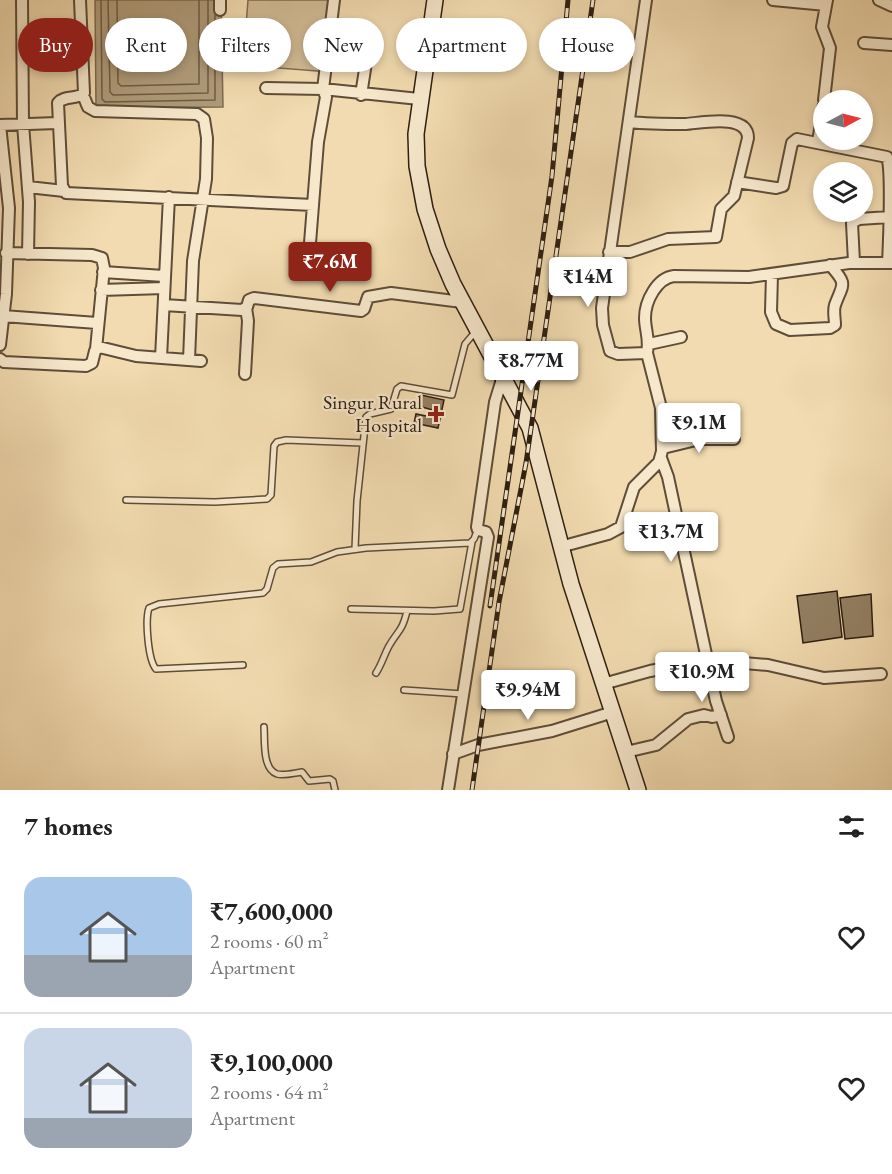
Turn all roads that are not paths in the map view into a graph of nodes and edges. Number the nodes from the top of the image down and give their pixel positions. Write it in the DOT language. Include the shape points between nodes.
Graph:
graph roads {
  1 [pos="22,0"];
  2 [pos="80,0"];
  3 [pos="334,0"];
  4 [pos="435,0"];
  5 [pos="646,0"];
  6 [pos="773,0"];
  7 [pos="879,0"];
  8 [pos="826,3"];
  9 [pos="892,6"];
  10 [pos="864,43"];
  11 [pos="892,45"];
  12 [pos="364,72"];
  13 [pos="266,88"];
  14 [pos="323,89"];
  15 [pos="825,90"];
  16 [pos="361,94"];
  17 [pos="83,95"];
  18 [pos="419,99"];
  19 [pos="629,122"];
  20 [pos="57,123"];
  21 [pos="23,124"];
  22 [pos="0,125"];
  23 [pos="813,141"];
  24 [pos="2,149"];
  25 [pos="853,150"];
  26 [pos="4,179"];
  27 [pos="738,182"];
  28 [pos="28,187"];
  29 [pos="64,191"];
  30 [pos="169,197"];
  31 [pos="205,199"];
  32 [pos="313,205"];
  33 [pos="889,217"];
  34 [pos="310,243"];
  35 [pos="4,250"];
  36 [pos="609,252"];
  37 [pos="28,254"];
  38 [pos="854,262"];
  39 [pos="890,263"];
  40 [pos="830,265"];
  41 [pos="103,272"];
  42 [pos="772,274"];
  43 [pos="164,276"];
  44 [pos="3,281"];
  45 [pos="164,288"];
  46 [pos="101,290"];
  47 [pos="462,302"];
  48 [pos="164,305"];
  49 [pos="191,306"];
  50 [pos="246,308"];
  51 [pos="3,316"];
  52 [pos="97,323"];
  53 [pos="478,330"];
  54 [pos="681,336"];
  55 [pos="0,345"];
  56 [pos="96,348"];
  57 [pos="648,348"];
  58 [pos="162,358"];
  59 [pos="0,359"];
  60 [pos="189,360"];
  61 [pos="201,361"];
  62 [pos="245,374"];
  63 [pos="503,376"];
  64 [pos="734,439"];
  65 [pos="362,443"];
  66 [pos="662,453"];
  67 [pos="126,500"];
  68 [pos="478,529"];
  69 [pos="472,542"];
  70 [pos="561,547"];
  71 [pos="355,549"];
  72 [pos="351,609"];
  73 [pos="407,611"];
  74 [pos="709,660"];
  75 [pos="243,665"];
  76 [pos="376,673"];
  77 [pos="881,674"];
  78 [pos="603,684"];
  79 [pos="404,690"];
  80 [pos="463,693"];
  81 [pos="613,712"];
  82 [pos="721,715"];
  83 [pos="264,728"];
  84 [pos="728,737"];
  85 [pos="626,752"];
  86 [pos="453,754"];
  87 [pos="335,790"];
  88 [pos="448,790"];
  89 [pos="638,790"];
  1 -- 21 [label="street"];
  2 -- 17 [label="street"];
  3 -- 14 [label="street"];
  4 -- 18 [label="main road"];
  5 -- 19 [label="street"];
  6 -- 8 [label="street"];
  7 -- 9 [label="street"];
  8 -- 15 [label="street" via="822,30 830,48"];
  10 -- 11 [label="street"];
  12 -- 16 [label="street"];
  13 -- 14 [label="street"];
  14 -- 16 [label="street"];
  14 -- 32 [label="street" via="326,97"];
  16 -- 18 [label="street"];
  17 -- 20 [label="street" via="60,100"];
  17 -- 31 [label="street" via="88,107 95,111 202,116 207,147"];
  18 -- 47 [label="main road" via="416,143 422,198 438,249"];
  19 -- 27 [label="street" via="718,121 742,126 748,138"];
  19 -- 36 [label="street"];
  20 -- 21 [label="street"];
  20 -- 29 [label="street"];
  21 -- 22 [label="street"];
  21 -- 28 [label="street"];
  22 -- 24 [label="street"];
  23 -- 27 [label="street" via="793,141 781,187"];
  24 -- 26 [label="street"];
  25 -- 33 [label="street" via="888,158"];
  26 -- 35 [label="street" via="9,208"];
  27 -- 36 [label="street" via="734,198 721,209 715,238 668,239 626,253"];
  28 -- 29 [label="street"];
  28 -- 37 [label="street"];
  29 -- 30 [label="street" via="72,195"];
  30 -- 31 [label="street"];
  30 -- 43 [label="street"];
  31 -- 32 [label="street"];
  31 -- 49 [label="street" via="194,250"];
  32 -- 34 [label="street"];
  33 -- 38 [label="street" via="852,223"];
  33 -- 39 [label="street"];
  35 -- 37 [label="street"];
  35 -- 44 [label="street"];
  36 -- 57 [label="street" via="602,317 608,349 618,354"];
  37 -- 41 [label="street" via="97,255 102,258"];
  38 -- 39 [label="street"];
  38 -- 40 [label="street"];
  40 -- 42 [label="street"];
  40 -- 42 [label="street" via="841,277 842,292 835,307 835,325 830,328 790,330 776,324 771,312"];
  41 -- 43 [label="street"];
  41 -- 46 [label="street"];
  42 -- 57 [label="street" via="665,278 654,291 646,312"];
  43 -- 45 [label="street"];
  44 -- 51 [label="street"];
  45 -- 46 [label="street"];
  45 -- 48 [label="street"];
  46 -- 52 [label="street"];
  47 -- 50 [label="street" via="392,292 368,297 361,311 254,298"];
  47 -- 53 [label="main road"];
  48 -- 49 [label="street"];
  48 -- 58 [label="street"];
  49 -- 50 [label="street"];
  49 -- 60 [label="street"];
  50 -- 62 [label="street"];
  51 -- 52 [label="street"];
  51 -- 55 [label="street"];
  52 -- 56 [label="street"];
  53 -- 63 [label="main road"];
  53 -- 65 [label="lane" via="465,344 454,393 399,387 391,409 366,417"];
  54 -- 57 [label="street"];
  56 -- 58 [label="street"];
  56 -- 59 [label="street" via="92,363 86,366"];
  57 -- 66 [label="street" via="661,408"];
  58 -- 60 [label="street"];
  60 -- 61 [label="street"];
  63 -- 68 [label="street" via="492,423"];
  63 -- 70 [label="main road" via="530,429"];
  64 -- 66 [label="street" via="700,439"];
  65 -- 67 [label="lane" via="277,442 271,495 267,499"];
  65 -- 71 [label="lane"];
  66 -- 70 [label="street" via="634,487 621,527"];
  66 -- 74 [label="street"];
  68 -- 69 [label="lane"];
  68 -- 80 [label="street" via="488,537"];
  69 -- 71 [label="lane"];
  69 -- 73 [label="lane" via="460,609"];
  70 -- 78 [label="main road"];
  71 -- 75 [label="lane" via="311,562 278,564 263,593 149,608 148,632 156,669"];
  72 -- 73 [label="lane"];
  73 -- 76 [label="lane" via="402,630"];
  74 -- 77 [label="street" via="768,665 824,678"];
  74 -- 78 [label="street"];
  74 -- 82 [label="street"];
  78 -- 81 [label="main road"];
  79 -- 80 [label="lane"];
  80 -- 86 [label="street"];
  81 -- 85 [label="main road"];
  81 -- 86 [label="street"];
  82 -- 84 [label="street"];
  82 -- 85 [label="street" via="688,719 657,745"];
  83 -- 87 [label="lane" via="267,761 273,772 302,772 309,781 330,779"];
  85 -- 89 [label="main road"];
  86 -- 88 [label="street"];
}
